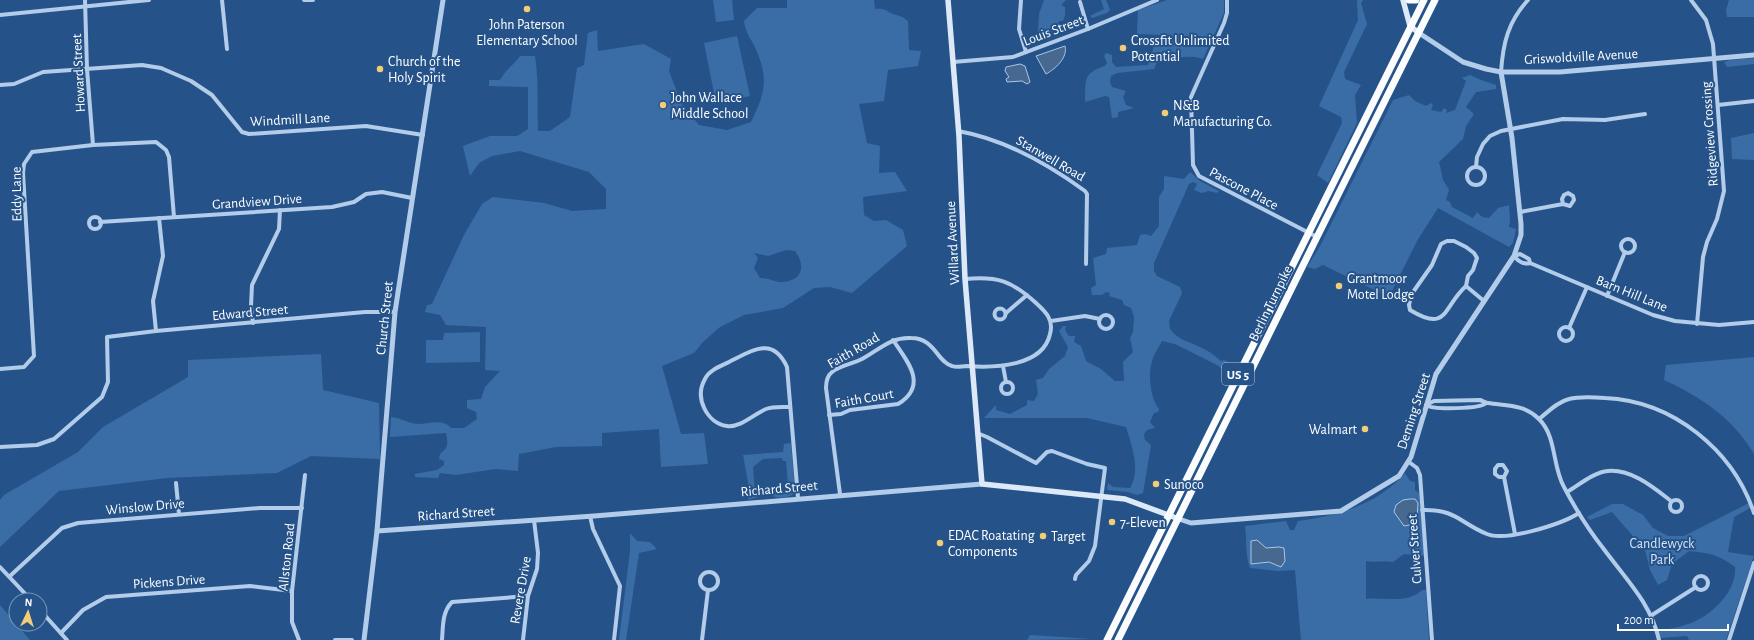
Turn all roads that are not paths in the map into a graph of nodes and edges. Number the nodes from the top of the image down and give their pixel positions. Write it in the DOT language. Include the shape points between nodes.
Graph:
graph roads {
  1 [pos="85,0"];
  2 [pos="149,0"];
  3 [pos="222,0"];
  4 [pos="304,0"];
  5 [pos="313,0"];
  6 [pos="443,0"];
  7 [pos="948,0"];
  8 [pos="1021,0"];
  9 [pos="1139,0"];
  10 [pos="1157,0"];
  11 [pos="1228,0"];
  12 [pos="1403,0"];
  13 [pos="1409,0"];
  14 [pos="1416,0"];
  15 [pos="1424,0"];
  16 [pos="1435,0"];
  17 [pos="1528,0"];
  18 [pos="1691,0"];
  19 [pos="1080,2"];
  20 [pos="86,6"];
  21 [pos="1141,6"];
  22 [pos="0,15"];
  23 [pos="1410,26"];
  24 [pos="1088,29"];
  25 [pos="1418,33"];
  26 [pos="227,48"];
  27 [pos="1026,52"];
  28 [pos="1754,55"];
  29 [pos="1714,58"];
  30 [pos="953,62"];
  31 [pos="87,69"];
  32 [pos="1501,72"];
  33 [pos="0,85"];
  34 [pos="1754,102"];
  35 [pos="1718,105"];
  36 [pos="1645,114"];
  37 [pos="1510,129"];
  38 [pos="958,131"];
  39 [pos="423,135"];
  40 [pos="93,145"];
  41 [pos="1476,167"];
  42 [pos="412,198"];
  43 [pos="1563,204"];
  44 [pos="280,210"];
  45 [pos="1520,212"];
  46 [pos="174,217"];
  47 [pos="159,218"];
  48 [pos="100,222"];
  49 [pos="1308,232"];
  50 [pos="1317,237"];
  51 [pos="1625,252"];
  52 [pos="1514,256"];
  53 [pos="1086,264"];
  54 [pos="965,279"];
  55 [pos="1466,286"];
  56 [pos="1587,287"];
  57 [pos="1026,295"];
  58 [pos="1607,296"];
  59 [pos="1484,301"];
  60 [pos="395,312"];
  61 [pos="1006,313"];
  62 [pos="1100,319"];
  63 [pos="1051,321"];
  64 [pos="1754,322"];
  65 [pos="253,323"];
  66 [pos="1697,324"];
  67 [pos="1569,328"];
  68 [pos="156,331"];
  69 [pos="893,340"];
  70 [pos="1003,366"];
  71 [pos="972,367"];
  72 [pos="0,370"];
  73 [pos="1006,382"];
  74 [pos="1486,403"];
  75 [pos="1426,405"];
  76 [pos="790,407"];
  77 [pos="829,415"];
  78 [pos="1539,419"];
  79 [pos="977,433"];
  80 [pos="0,447"];
  81 [pos="1409,462"];
  82 [pos="305,475"];
  83 [pos="1504,476"];
  84 [pos="176,483"];
  85 [pos="982,484"];
  86 [pos="1567,492"];
  87 [pos="840,494"];
  88 [pos="1102,496"];
  89 [pos="798,498"];
  90 [pos="1672,501"];
  91 [pos="302,508"];
  92 [pos="1422,510"];
  93 [pos="1579,513"];
  94 [pos="1754,513"];
  95 [pos="179,514"];
  96 [pos="1168,515"];
  97 [pos="590,516"];
  98 [pos="1179,519"];
  99 [pos="534,520"];
  100 [pos="377,531"];
  101 [pos="1515,534"];
  102 [pos="1754,563"];
  103 [pos="0,567"];
  104 [pos="10,576"];
  105 [pos="1075,578"];
  106 [pos="1696,587"];
  107 [pos="708,590"];
  108 [pos="292,591"];
  109 [pos="24,592"];
  110 [pos="528,596"];
  111 [pos="1652,615"];
  112 [pos="48,619"];
  113 [pos="61,633"];
  114 [pos="1108,638"];
  115 [pos="67,640"];
  116 [pos="299,640"];
  117 [pos="335,640"];
  118 [pos="352,640"];
  119 [pos="364,640"];
  120 [pos="442,640"];
  121 [pos="523,640"];
  122 [pos="614,640"];
  123 [pos="702,640"];
  124 [pos="1118,640"];
  125 [pos="1432,640"];
  126 [pos="1659,640"];
  127 [pos="1729,640"];
  1 -- 20 [label="street, Howard Street"];
  2 -- 20 [label="street"];
  3 -- 26 [label="street"];
  4 -- 5 [label="street"];
  6 -- 39 [label="street, Church Street"];
  7 -- 30 [label="main road, Willard Avenue"];
  8 -- 27 [label="street" via="1019,29"];
  9 -- 21 [label="street"];
  10 -- 21 [label="street, Louis Street"];
  11 -- 49 [label="street, Pascone Place" via="1224,23 1191,97 1193,165 1199,176"];
  12 -- 23 [label="main road"];
  13 -- 14 [label="highway"];
  15 -- 23 [label="highway, Berlin Turnpike / US 5"];
  16 -- 25 [label="highway, Berlin Turnpike / US 5"];
  17 -- 32 [label="street" via="1505,38"];
  18 -- 29 [label="street, Ridgeview Crossing" via="1706,20"];
  19 -- 24 [label="street"];
  20 -- 22 [label="street"];
  20 -- 31 [label="street, Howard Street"];
  21 -- 24 [label="street, Louis Street"];
  23 -- 25 [label="main road"];
  23 -- 49 [label="highway, Berlin Turnpike / US 5"];
  24 -- 27 [label="street, Louis Street"];
  25 -- 32 [label="street, Griswoldville Avenue" via="1463,62"];
  25 -- 50 [label="highway, Berlin Turnpike / US 5"];
  27 -- 30 [label="street, Louis Street" via="999,59"];
  28 -- 29 [label="street, Griswoldville Avenue"];
  29 -- 32 [label="street, Griswoldville Avenue" via="1560,72"];
  29 -- 35 [label="street, Ridgeview Crossing"];
  30 -- 38 [label="main road, Willard Avenue"];
  31 -- 33 [label="street, Windmill Lane" via="43,72 14,84"];
  31 -- 39 [label="street, Windmill Lane" via="142,65 178,74 212,95 242,132 249,134 366,126"];
  31 -- 40 [label="street, Howard Street"];
  32 -- 37 [label="street, Deming Street"];
  34 -- 35 [label="street"];
  35 -- 66 [label="street, Ridgeview Crossing" via="1724,191 1703,257"];
  36 -- 37 [label="street" via="1605,120 1563,119"];
  37 -- 41 [label="street" via="1495,133 1486,139 1478,154"];
  37 -- 45 [label="street, Deming Street"];
  38 -- 53 [label="street, Stanwell Road" via="1023,152 1085,191"];
  38 -- 54 [label="main road, Willard Avenue"];
  39 -- 42 [label="street, Church Street"];
  40 -- 46 [label="street, Eddy Lane" via="150,142 161,145 169,157"];
  40 -- 72 [label="street, Eddy Lane" via="38,150 32,152 24,164 34,356 24,367"];
  41 -- 41 [label="street" via="1469,170 1467,178 1470,183 1477,186 1483,183 1486,176 1483,170"];
  42 -- 44 [label="street, Grandview Drive" via="382,192 366,194 354,202 332,207"];
  42 -- 60 [label="street, Church Street"];
  43 -- 45 [label="street"];
  44 -- 46 [label="street, Grandview Drive"];
  44 -- 65 [label="street" via="279,229 252,286"];
  45 -- 52 [label="street, Deming Street" via="1520,235"];
  46 -- 47 [label="street, Grandview Drive"];
  47 -- 48 [label="street, Grandview Drive"];
  47 -- 68 [label="street" via="163,256 153,301"];
  49 -- 50 [label="street, Pascone Place"];
  49 -- 96 [label="highway, Berlin Turnpike / US 5"];
  50 -- 98 [label="highway, Berlin Turnpike / US 5"];
  51 -- 58 [label="street"];
  52 -- 56 [label="street, Barn Hill Lane" via="1520,254 1529,259 1530,263"];
  52 -- 59 [label="street, Deming Street"];
  54 -- 57 [label="street" via="980,278 1004,282 1016,286"];
  54 -- 71 [label="main road, Willard Avenue"];
  55 -- 55 [label="street" via="1477,258 1466,247 1454,241 1447,241 1441,244 1432,265 1411,295 1408,305 1410,310 1434,320 1439,318"];
  55 -- 59 [label="street"];
  56 -- 58 [label="street, Barn Hill Lane"];
  56 -- 67 [label="street"];
  57 -- 61 [label="street"];
  57 -- 63 [label="street" via="1045,311"];
  58 -- 66 [label="street, Barn Hill Lane" via="1653,315"];
  59 -- 75 [label="street, Deming Street" via="1436,374"];
  60 -- 65 [label="street, Edward Street" via="365,312"];
  60 -- 100 [label="street, Church Street"];
  62 -- 63 [label="street" via="1085,316"];
  63 -- 70 [label="street, Faith Road" via="1050,334 1038,352 1016,364"];
  64 -- 66 [label="street, Barn Hill Lane"];
  65 -- 68 [label="street, Edward Street"];
  68 -- 80 [label="street, Edward Street" via="107,337 108,382 102,397 54,439 37,445"];
  69 -- 71 [label="street, Faith Road" via="920,339 931,346 949,365"];
  69 -- 77 [label="street, Faith Road" via="862,359 831,372 826,380"];
  69 -- 77 [label="street, Faith Court" via="915,376 909,394 904,400 898,404"];
  70 -- 71 [label="street, Faith Road"];
  70 -- 73 [label="street"];
  71 -- 79 [label="main road, Willard Avenue"];
  74 -- 75 [label="street" via="1479,407 1434,408"];
  74 -- 75 [label="street" via="1480,400 1434,401"];
  74 -- 78 [label="street" via="1514,405"];
  75 -- 81 [label="street, Deming Street"];
  76 -- 76 [label="street" via="787,367 782,356 775,350 753,349 712,371 701,387 702,402 707,416 717,424 729,427 765,410"];
  76 -- 89 [label="street"];
  77 -- 87 [label="street, Faith Road"];
  78 -- 86 [label="street" via="1551,441 1559,478"];
  78 -- 94 [label="street" via="1569,399 1586,397 1616,398 1657,409 1689,426 1721,456 1734,472"];
  79 -- 85 [label="main road, Willard Avenue"];
  79 -- 88 [label="street" via="1036,463 1047,452 1052,451 1105,468"];
  81 -- 92 [label="street, Culver Street" via="1417,468 1420,475"];
  81 -- 98 [label="street, Deming Street" via="1399,476 1341,511 1191,523"];
  82 -- 91 [label="street, Allston Road"];
  83 -- 101 [label="street"];
  84 -- 95 [label="street"];
  85 -- 87 [label="street, Richard Street"];
  85 -- 88 [label="main road, Richard Street"];
  86 -- 90 [label="street" via="1596,475 1608,471 1624,472"];
  86 -- 93 [label="street"];
  87 -- 89 [label="street, Richard Street"];
  88 -- 96 [label="main road, Richard Street" via="1125,499"];
  88 -- 105 [label="street" via="1094,550 1089,561"];
  89 -- 97 [label="street, Richard Street"];
  91 -- 95 [label="street, Winslow Drive" via="260,508"];
  91 -- 108 [label="street, Allston Road"];
  92 -- 101 [label="street" via="1439,510 1452,514 1489,535 1499,537"];
  92 -- 125 [label="street, Culver Street"];
  93 -- 101 [label="street" via="1548,527"];
  93 -- 111 [label="street" via="1602,547 1637,590"];
  95 -- 104 [label="street, Winslow Drive" via="78,523 62,528"];
  96 -- 98 [label="main road, Richard Street"];
  96 -- 114 [label="highway, Berlin Turnpike / US 5"];
  97 -- 99 [label="street, Richard Street"];
  97 -- 122 [label="street" via="593,529 620,586"];
  98 -- 124 [label="highway, Berlin Turnpike / US 5"];
  99 -- 100 [label="street, Richard Street"];
  99 -- 110 [label="street, Revere Drive" via="537,569"];
  100 -- 119 [label="street, Church Street"];
  102 -- 127 [label="street"];
  103 -- 104 [label="street"];
  104 -- 109 [label="street"];
  106 -- 111 [label="street"];
  107 -- 107 [label="street" via="714,588 718,582 716,576 710,573 703,574 700,580 702,587"];
  107 -- 123 [label="street"];
  108 -- 113 [label="street, Pickens Drive" via="250,586 106,597 83,610"];
  108 -- 116 [label="street, Allston Road" via="292,622"];
  110 -- 120 [label="street" via="452,602 445,613"];
  110 -- 121 [label="street, Revere Drive"];
  111 -- 126 [label="street"];
  112 -- 113 [label="street"];
  113 -- 115 [label="street"];
  114 -- 124 [label="highway"];
  117 -- 118 [label="street"];
}
